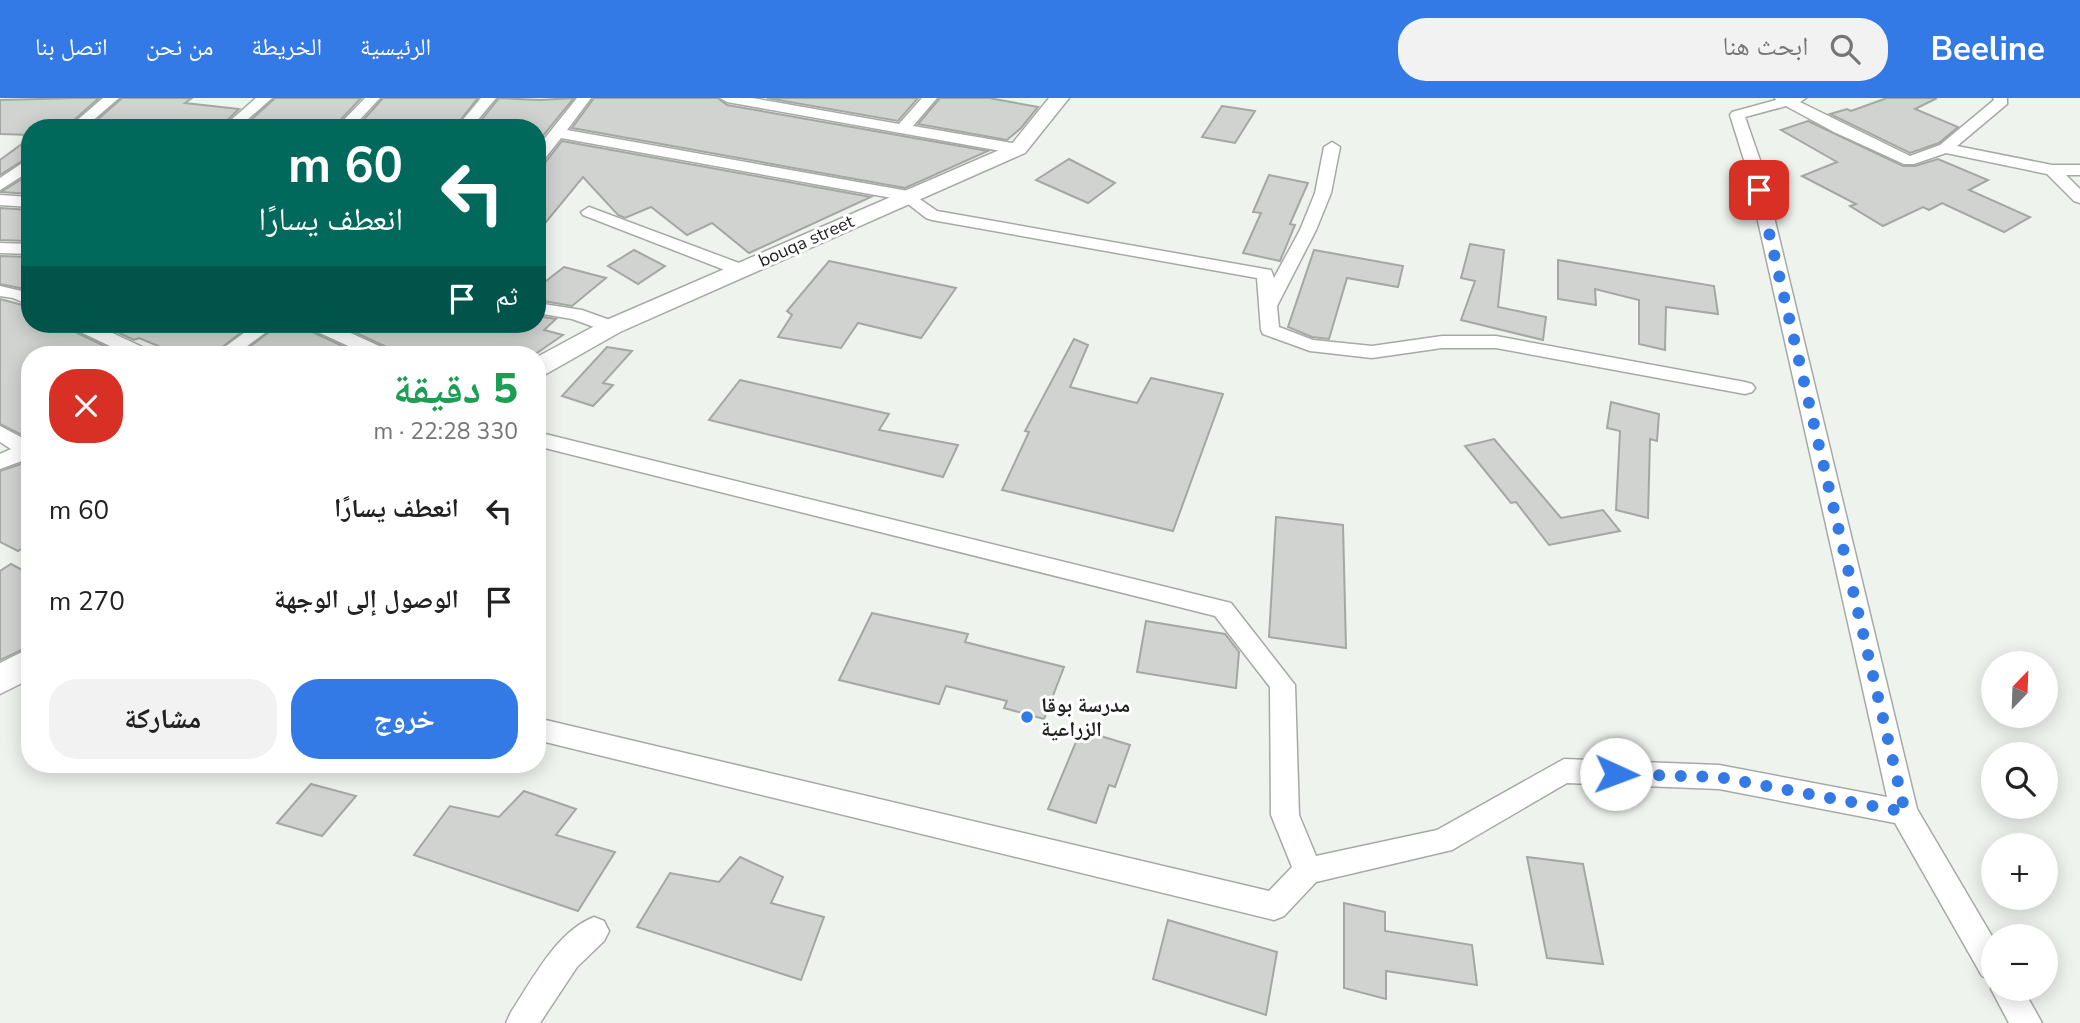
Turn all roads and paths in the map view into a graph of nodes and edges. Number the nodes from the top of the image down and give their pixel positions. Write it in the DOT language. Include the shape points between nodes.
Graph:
graph roads {
  1 [pos="112,98"];
  2 [pos="265,98"];
  3 [pos="373,98"];
  4 [pos="489,98"];
  5 [pos="584,98"];
  6 [pos="727,98"];
  7 [pos="930,98"];
  8 [pos="1059,98"];
  9 [pos="2000,98"];
  10 [pos="1790,99"];
  11 [pos="797,103"];
  12 [pos="86,119"];
  13 [pos="240,119"];
  14 [pos="351,119"];
  15 [pos="471,119"];
  16 [pos="902,128"];
  17 [pos="556,133"];
  18 [pos="546,147"];
  19 [pos="1332,147"];
  20 [pos="1945,148"];
  21 [pos="1018,149"];
  22 [pos="21,170"];
  23 [pos="2052,170"];
  24 [pos="2080,170"];
  25 [pos="0,185"];
  26 [pos="908,196"];
  27 [pos="2080,198"];
  28 [pos="0,200"];
  29 [pos="21,201"];
  30 [pos="589,212"];
  31 [pos="0,248"];
  32 [pos="21,249"];
  33 [pos="741,270"];
  34 [pos="0,291"];
  35 [pos="21,295"];
  36 [pos="1269,304"];
  37 [pos="546,309"];
  38 [pos="611,327"];
  39 [pos="98,333"];
  40 [pos="255,333"];
  41 [pos="335,333"];
  42 [pos="125,346"];
  43 [pos="236,346"];
  44 [pos="364,346"];
  45 [pos="546,363"];
  46 [pos="1745,388"];
  47 [pos="0,433"];
  48 [pos="546,441"];
  49 [pos="21,445"];
  50 [pos="21,454"];
  51 [pos="0,463"];
  52 [pos="21,667"];
  53 [pos="0,680"];
  54 [pos="546,731"];
  55 [pos="1905,812"];
  56 [pos="1307,871"];
  57 [pos="594,931"];
  58 [pos="1981,945"];
  59 [pos="2013,1001"];
  60 [pos="522,1023"];
  61 [pos="2026,1023"];
  1 -- 12 [label="street"];
  2 -- 13 [label="street"];
  3 -- 14 [label="street"];
  4 -- 15 [label="street"];
  5 -- 17 [label="street"];
  6 -- 11 [label="street"];
  7 -- 16 [label="street"];
  8 -- 21 [label="street, bouqa street"];
  9 -- 20 [label="street"];
  10 -- 20 [label="street" via="1839,129 1909,161"];
  10 -- 55 [label="street" via="1737,115 1753,163"];
  11 -- 16 [label="street"];
  16 -- 21 [label="street"];
  17 -- 18 [label="street"];
  17 -- 26 [label="street"];
  19 -- 36 [label="street" via="1323,193"];
  20 -- 23 [label="street"];
  21 -- 26 [label="street, bouqa street"];
  22 -- 25 [label="street"];
  23 -- 24 [label="street"];
  23 -- 27 [label="street"];
  26 -- 33 [label="street, bouqa street"];
  26 -- 36 [label="street" via="932,215 1265,274"];
  28 -- 29 [label="street"];
  30 -- 33 [label="street"];
  31 -- 32 [label="street"];
  33 -- 38 [label="street, bouqa street"];
  34 -- 35 [label="street"];
  36 -- 46 [label="street" via="1270,330 1310,345 1372,352 1442,342 1496,342"];
  37 -- 38 [label="street"];
  38 -- 45 [label="street, bouqa street"];
  39 -- 42 [label="street"];
  40 -- 43 [label="street"];
  41 -- 44 [label="street"];
  47 -- 49 [label="street"];
  48 -- 56 [label="street" via="1223,609 1282,685 1285,816"];
  50 -- 51 [label="street"];
  52 -- 53 [label="street"];
  54 -- 56 [label="street" via="1274,906"];
  55 -- 56 [label="street" via="1719,777 1564,771 1443,841"];
  55 -- 58 [label="street"];
  57 -- 60 [label="street" via="566,957"];
  59 -- 61 [label="street"];
}
